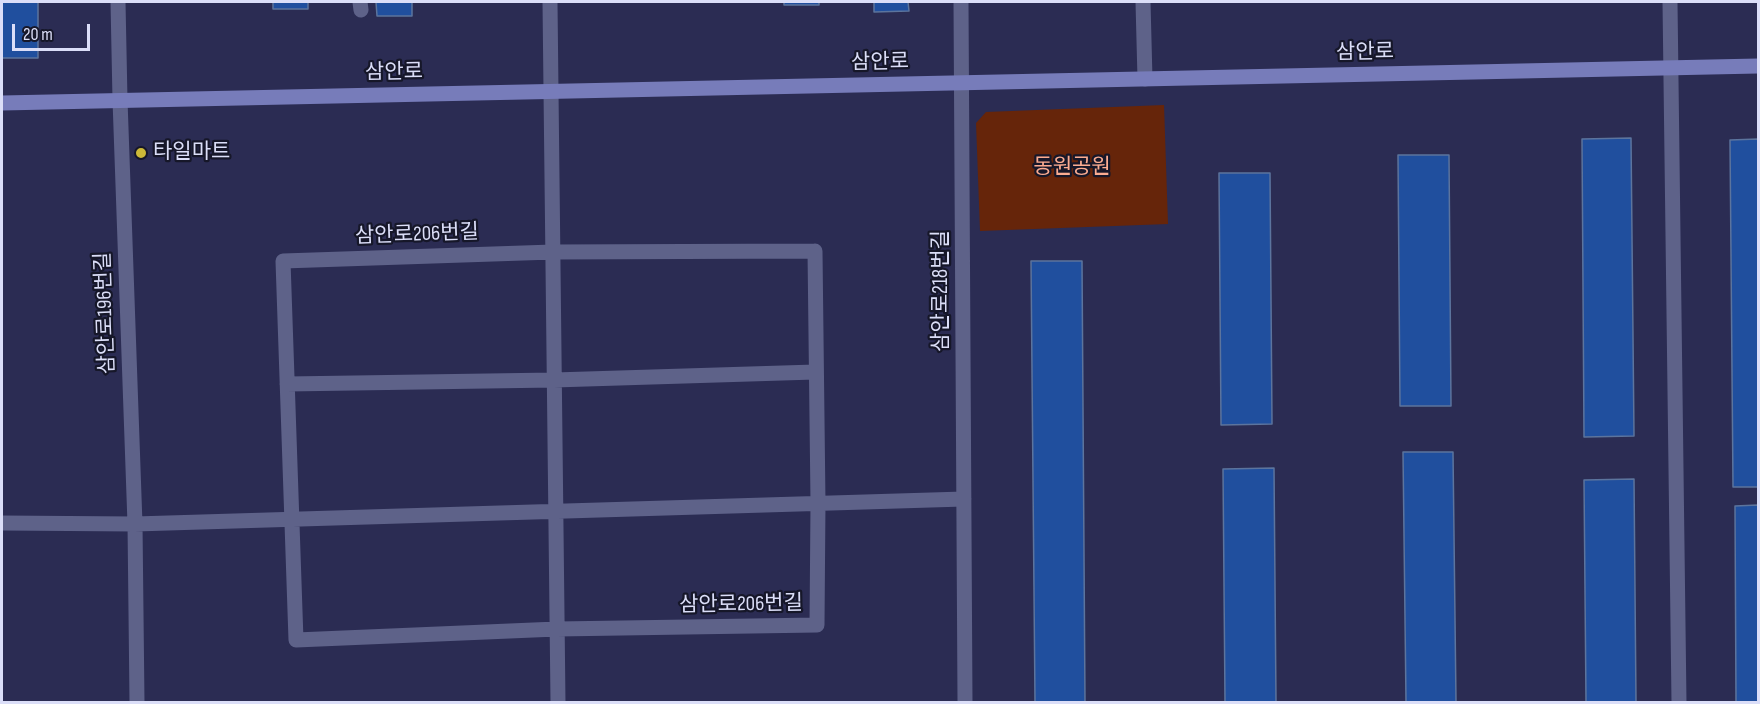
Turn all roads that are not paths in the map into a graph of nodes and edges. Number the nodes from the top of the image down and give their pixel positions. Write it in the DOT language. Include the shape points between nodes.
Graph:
graph roads {
  1 [pos="118,2"];
  2 [pos="550,2"];
  3 [pos="961,2"];
  4 [pos="1143,2"];
  5 [pos="1670,2"];
  6 [pos="1758,66"];
  7 [pos="1672,68"];
  8 [pos="1144,79"];
  9 [pos="962,83"];
  10 [pos="551,91"];
  11 [pos="120,100"];
  12 [pos="2,103"];
  13 [pos="553,252"];
  14 [pos="815,372"];
  15 [pos="554,380"];
  16 [pos="287,384"];
  17 [pos="964,499"];
  18 [pos="818,503"];
  19 [pos="556,512"];
  20 [pos="293,518"];
  21 [pos="2,523"];
  22 [pos="135,524"];
  23 [pos="557,629"];
  24 [pos="137,702"];
  25 [pos="558,702"];
  26 [pos="965,702"];
  27 [pos="1679,702"];
  1 -- 11 [label="street, 삼안로196번길"];
  2 -- 10 [label="street"];
  3 -- 9 [label="street, 삼안로218번길"];
  4 -- 8 [label="street"];
  5 -- 7 [label="street"];
  6 -- 7 [label="main road, 삼안로"];
  7 -- 8 [label="main road, 삼안로"];
  7 -- 27 [label="street"];
  8 -- 9 [label="main road, 삼안로"];
  9 -- 10 [label="main road, 삼안로"];
  9 -- 17 [label="street, 삼안로218번길"];
  10 -- 11 [label="main road, 삼안로"];
  10 -- 13 [label="street"];
  11 -- 12 [label="main road, 삼안로"];
  11 -- 22 [label="street, 삼안로196번길"];
  13 -- 14 [label="street, 삼안로206번길" via="815,251"];
  13 -- 15 [label="street"];
  13 -- 16 [label="street, 삼안로206번길" via="283,261"];
  14 -- 15 [label="street"];
  14 -- 18 [label="street"];
  15 -- 16 [label="street"];
  15 -- 19 [label="street"];
  16 -- 20 [label="street"];
  17 -- 18 [label="street"];
  17 -- 26 [label="street, 삼안로218번길"];
  18 -- 19 [label="street"];
  18 -- 23 [label="street, 삼안로206번길" via="817,625"];
  19 -- 20 [label="street"];
  19 -- 23 [label="street"];
  20 -- 22 [label="street"];
  20 -- 23 [label="street, 삼안로206번길" via="296,640"];
  21 -- 22 [label="street"];
  22 -- 24 [label="street, 삼안로196번길"];
  23 -- 25 [label="street"];
}
